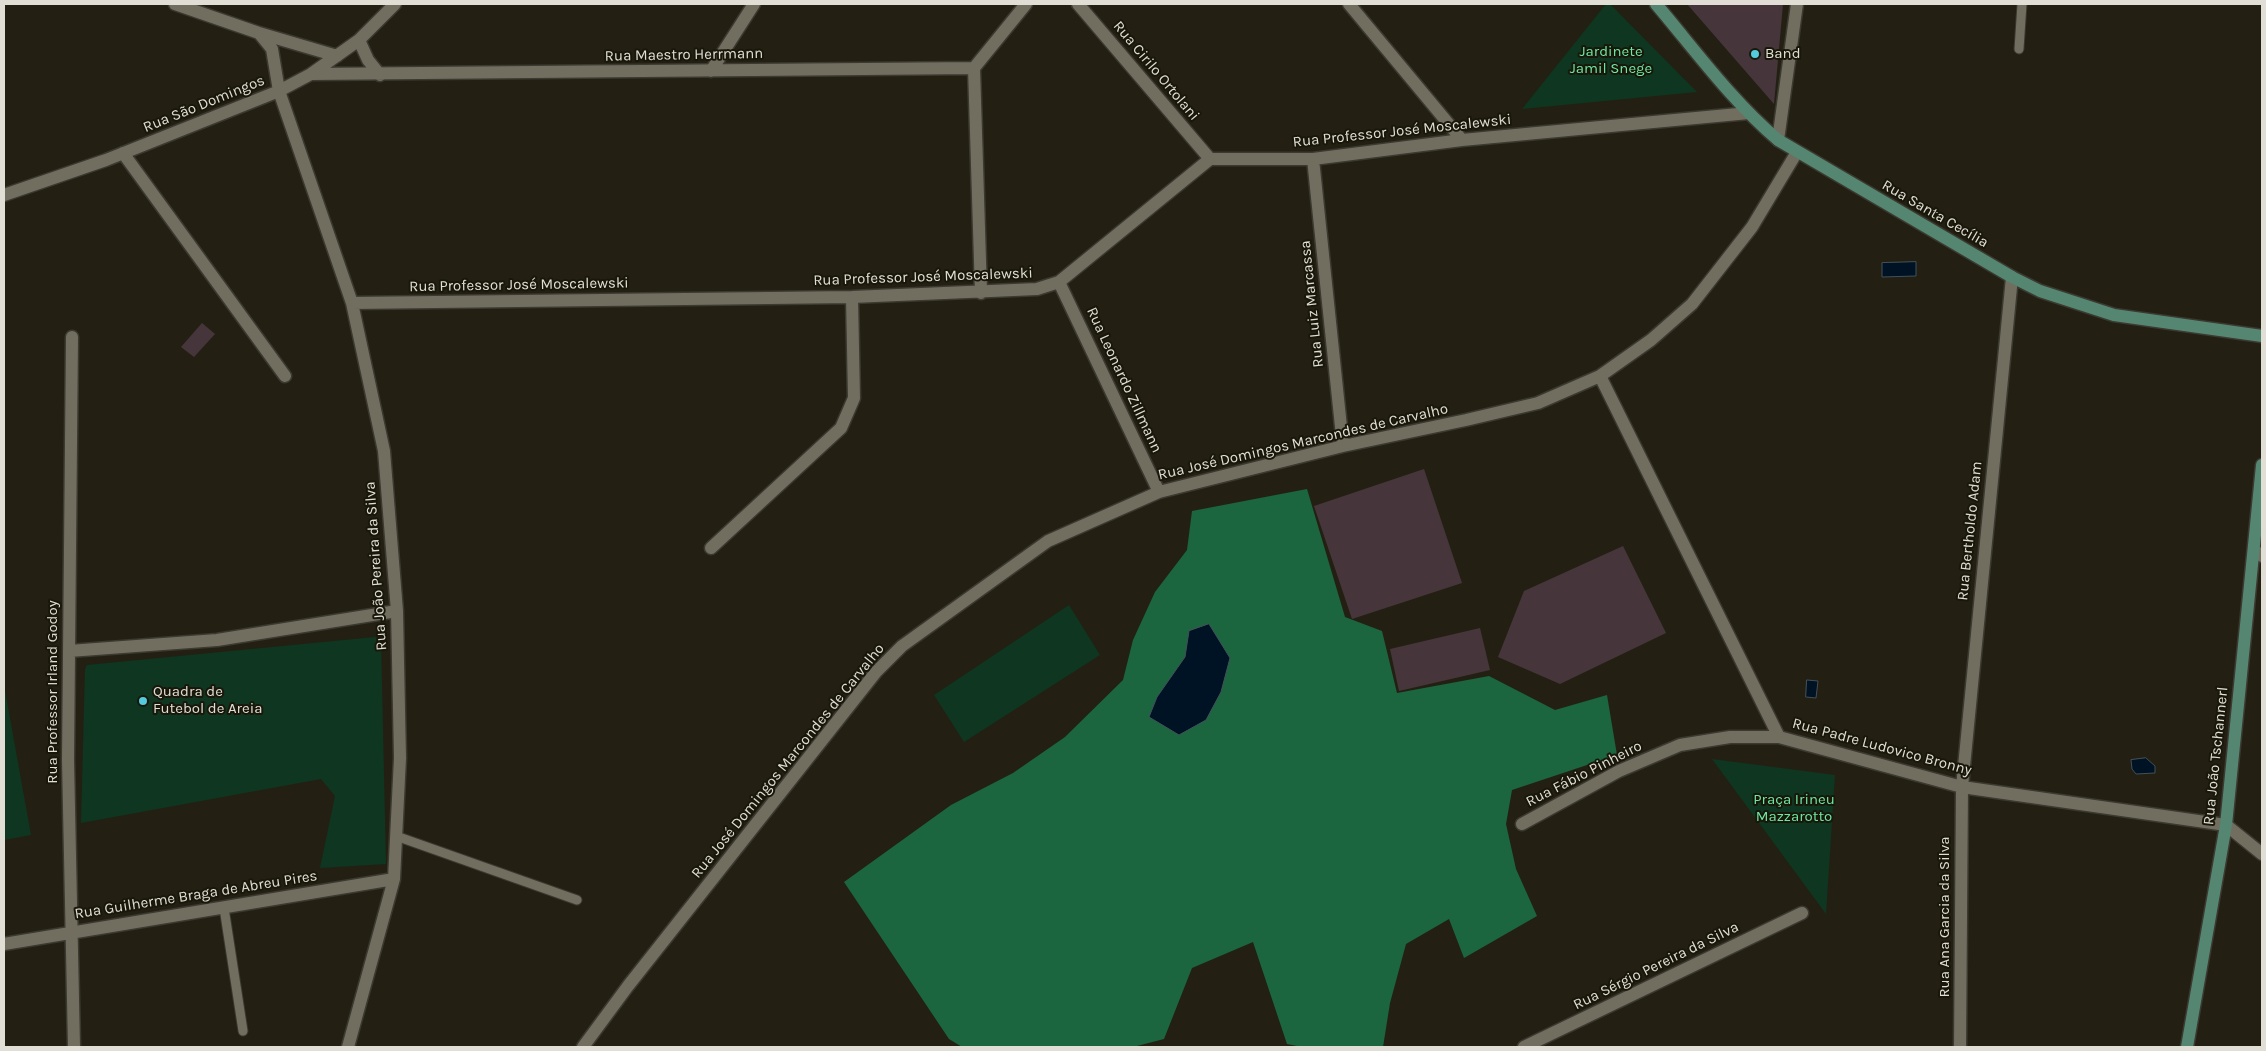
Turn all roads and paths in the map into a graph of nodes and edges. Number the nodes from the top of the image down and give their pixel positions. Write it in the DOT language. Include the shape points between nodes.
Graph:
graph roads {
  1 [pos="175,4"];
  2 [pos="395,4"];
  3 [pos="754,4"];
  4 [pos="1026,4"];
  5 [pos="1078,4"];
  6 [pos="1350,4"];
  7 [pos="1656,4"];
  8 [pos="1797,4"];
  9 [pos="2022,4"];
  10 [pos="259,33"];
  11 [pos="359,40"];
  12 [pos="2019,49"];
  13 [pos="337,56"];
  14 [pos="974,68"];
  15 [pos="711,71"];
  16 [pos="311,74"];
  17 [pos="380,75"];
  18 [pos="279,91"];
  19 [pos="1749,113"];
  20 [pos="1462,140"];
  21 [pos="1778,140"];
  22 [pos="1797,152"];
  23 [pos="124,153"];
  24 [pos="1210,159"];
  25 [pos="1313,159"];
  26 [pos="4,195"];
  27 [pos="2012,277"];
  28 [pos="1059,282"];
  29 [pos="981,293"];
  30 [pos="852,297"];
  31 [pos="352,304"];
  32 [pos="2262,336"];
  33 [pos="72,337"];
  34 [pos="286,376"];
  35 [pos="1600,376"];
  36 [pos="1343,446"];
  37 [pos="2262,465"];
  38 [pos="1159,492"];
  39 [pos="711,548"];
  40 [pos="2258,553"];
  41 [pos="396,611"];
  42 [pos="69,651"];
  43 [pos="1780,737"];
  44 [pos="1962,788"];
  45 [pos="1522,824"];
  46 [pos="2226,825"];
  47 [pos="396,836"];
  48 [pos="2262,854"];
  49 [pos="394,879"];
  50 [pos="577,900"];
  51 [pos="224,908"];
  52 [pos="1802,913"];
  53 [pos="72,932"];
  54 [pos="4,944"];
  55 [pos="242,1031"];
  56 [pos="74,1047"];
  57 [pos="348,1047"];
  58 [pos="583,1047"];
  59 [pos="1524,1047"];
  60 [pos="1960,1047"];
  61 [pos="2187,1047"];
  1 -- 10 [label="street"];
  2 -- 11 [label="street, Rua São Domingos"];
  3 -- 15 [label="street"];
  4 -- 14 [label="street"];
  5 -- 24 [label="street, Rua Cirilo Ortolani"];
  6 -- 20 [label="street"];
  7 -- 19 [label="main road, Rua Santa Cecília"];
  8 -- 21 [label="street"];
  9 -- 12 [label="lane"];
  10 -- 13 [label="street"];
  10 -- 18 [label="street, Rua João Pereira da Silva" via="272,49"];
  11 -- 13 [label="street, Rua São Domingos"];
  11 -- 17 [label="street" via="368,60"];
  13 -- 16 [label="street, Rua São Domingos"];
  14 -- 15 [label="street, Rua Maestro Herrmann"];
  14 -- 29 [label="street"];
  15 -- 17 [label="street, Rua Maestro Herrmann"];
  16 -- 17 [label="street, Rua Maestro Herrmann"];
  16 -- 18 [label="street, Rua São Domingos"];
  18 -- 23 [label="street, Rua São Domingos"];
  18 -- 31 [label="street, Rua João Pereira da Silva"];
  19 -- 20 [label="street, Rua Professor José Moscalewski"];
  19 -- 21 [label="main road, Rua Santa Cecília"];
  20 -- 25 [label="street, Rua Professor José Moscalewski"];
  21 -- 22 [label="main road, Rua Santa Cecília"];
  22 -- 27 [label="main road, Rua Santa Cecília"];
  22 -- 35 [label="street, Rua José Domingos Marcondes de Carvalho" via="1752,227 1692,304 1651,340"];
  23 -- 26 [label="street, Rua São Domingos"];
  23 -- 34 [label="street"];
  24 -- 25 [label="street, Rua Professor José Moscalewski"];
  24 -- 28 [label="street, Rua Professor José Moscalewski"];
  25 -- 36 [label="street, Rua Luiz Marcassa"];
  27 -- 32 [label="main road, Rua Santa Cecília" via="2040,291 2114,315"];
  27 -- 44 [label="street, Rua Bertholdo Adam"];
  28 -- 29 [label="street, Rua Professor José Moscalewski" via="1037,289"];
  28 -- 38 [label="street, Rua Leonardo Zillmann"];
  29 -- 30 [label="street, Rua Professor José Moscalewski"];
  30 -- 31 [label="street, Rua Professor José Moscalewski"];
  30 -- 39 [label="street" via="854,398 841,428"];
  31 -- 41 [label="street, Rua João Pereira da Silva" via="384,451"];
  33 -- 42 [label="street, Rua Professor Irland Godoy"];
  35 -- 36 [label="street, Rua José Domingos Marcondes de Carvalho" via="1538,403"];
  35 -- 43 [label="street, Rua Padre Ludovico Bronny"];
  36 -- 38 [label="street, Rua José Domingos Marcondes de Carvalho"];
  37 -- 40 [label="main road, Rua João Tschannerl"];
  38 -- 58 [label="street, Rua José Domingos Marcondes de Carvalho" via="1048,541 902,646 870,680"];
  40 -- 46 [label="main road, Rua João Tschannerl"];
  41 -- 42 [label="street" via="217,640"];
  41 -- 47 [label="street, Rua João Pereira da Silva" via="400,758"];
  42 -- 53 [label="street, Rua Professor Irland Godoy"];
  43 -- 44 [label="street, Rua Padre Ludovico Bronny"];
  43 -- 45 [label="street, Rua Fábio Pinheiro" via="1730,737 1680,745 1619,771"];
  44 -- 46 [label="street, Rua Padre Ludovico Bronny"];
  44 -- 60 [label="street, Rua Ana Garcia da Silva"];
  46 -- 48 [label="street"];
  46 -- 61 [label="main road, Rua João Tschannerl"];
  47 -- 49 [label="street, Rua João Pereira da Silva"];
  47 -- 50 [label="lane"];
  49 -- 51 [label="street, Rua Guilherme Braga de Abreu Pires"];
  49 -- 57 [label="street, Rua João Pereira da Silva"];
  51 -- 53 [label="street, Rua Guilherme Braga de Abreu Pires"];
  51 -- 55 [label="lane"];
  52 -- 59 [label="street, Rua Sérgio Pereira da Silva"];
  53 -- 54 [label="street, Rua Guilherme Braga de Abreu Pires"];
  53 -- 56 [label="street, Rua Professor Irland Godoy"];
}
